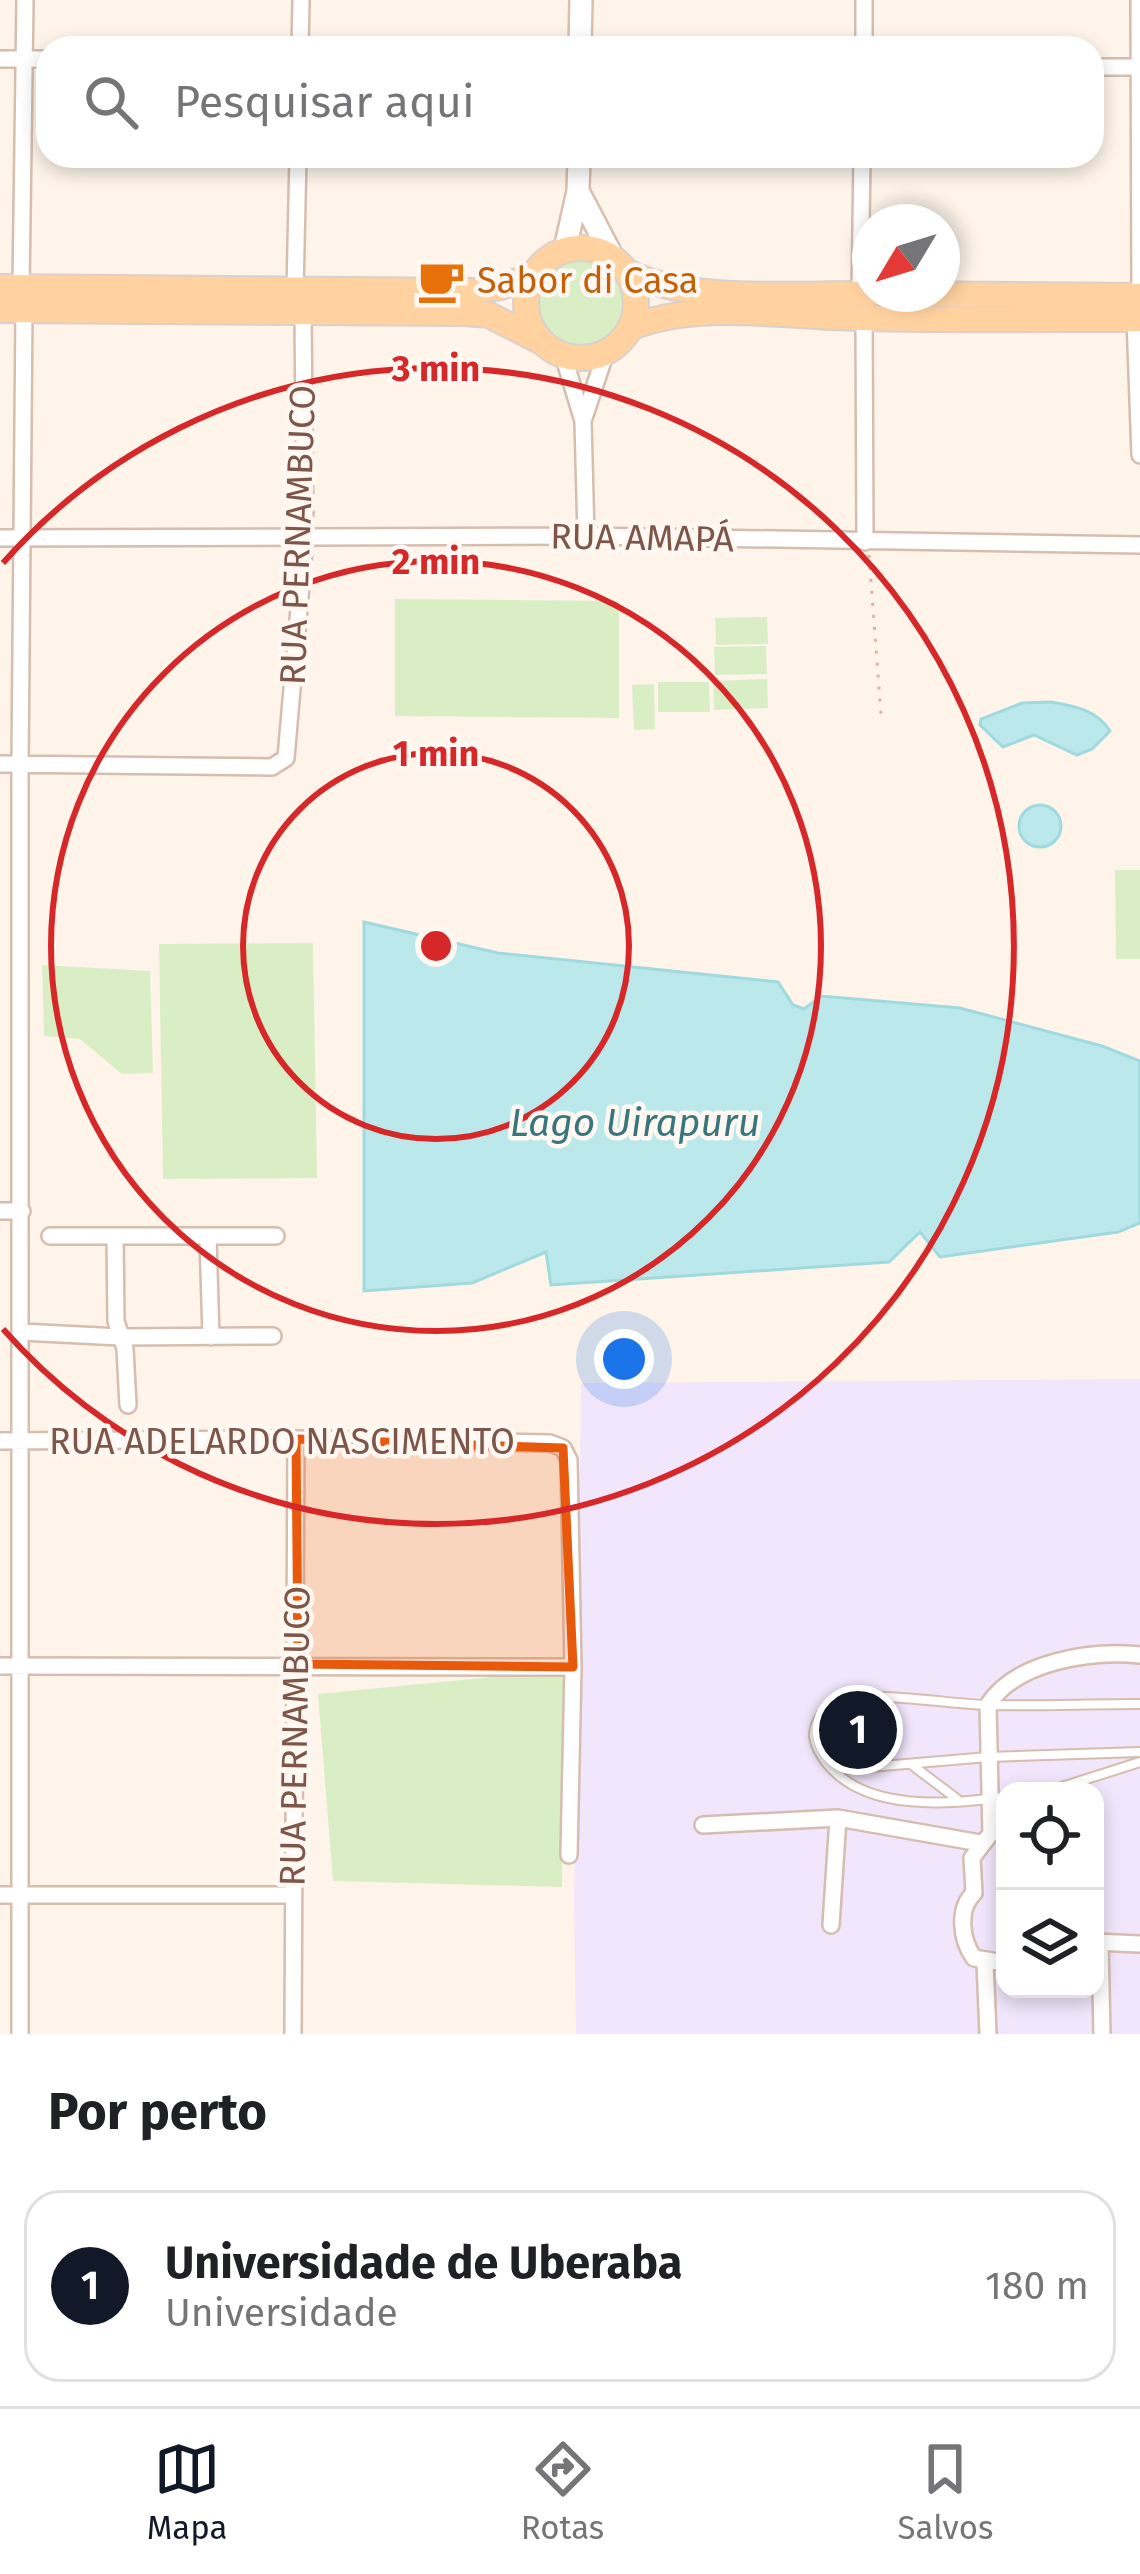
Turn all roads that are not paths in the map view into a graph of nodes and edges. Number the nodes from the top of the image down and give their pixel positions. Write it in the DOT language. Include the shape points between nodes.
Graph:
graph roads {
  1 [pos="25,0"];
  2 [pos="301,0"];
  3 [pos="581,0"];
  4 [pos="864,0"];
  5 [pos="1139,0"];
  6 [pos="300,36"];
  7 [pos="580,36"];
  8 [pos="864,36"];
  9 [pos="0,59"];
  10 [pos="24,59"];
  11 [pos="36,59"];
  12 [pos="1104,67"];
  13 [pos="1139,67"];
  14 [pos="298,168"];
  15 [pos="578,168"];
  16 [pos="862,168"];
  17 [pos="578,191"];
  18 [pos="863,204"];
  19 [pos="566,249"];
  20 [pos="618,262"];
  21 [pos="532,275"];
  22 [pos="960,298"];
  23 [pos="11,299"];
  24 [pos="299,301"];
  25 [pos="852,301"];
  26 [pos="852,303"];
  27 [pos="960,304"];
  28 [pos="1139,308"];
  29 [pos="865,312"];
  30 [pos="630,328"];
  31 [pos="541,341"];
  32 [pos="605,355"];
  33 [pos="564,358"];
  34 [pos="583,421"];
  35 [pos="1140,455"];
  36 [pos="586,536"];
  37 [pos="0,538"];
  38 [pos="22,538"];
  39 [pos="304,538"];
  40 [pos="865,542"];
  41 [pos="1140,544"];
  42 [pos="0,764"];
  43 [pos="20,765"];
  44 [pos="0,1211"];
  45 [pos="22,1211"];
  46 [pos="50,1236"];
  47 [pos="115,1236"];
  48 [pos="276,1236"];
  49 [pos="208,1237"];
  50 [pos="21,1332"];
  51 [pos="273,1336"];
  52 [pos="120,1337"];
  53 [pos="211,1337"];
  54 [pos="128,1405"];
  55 [pos="296,1438"];
  56 [pos="0,1441"];
  57 [pos="20,1441"];
  58 [pos="1140,1655"];
  59 [pos="298,1664"];
  60 [pos="0,1666"];
  61 [pos="20,1666"];
  62 [pos="573,1667"];
  63 [pos="877,1699"];
  64 [pos="1140,1704"];
  65 [pos="988,1705"];
  66 [pos="1140,1752"];
  67 [pos="988,1757"];
  68 [pos="1140,1762"];
  69 [pos="910,1764"];
  70 [pos="883,1766"];
  71 [pos="833,1770"];
  72 [pos="1077,1782"];
  73 [pos="996,1793"];
  74 [pos="996,1798"];
  75 [pos="958,1800"];
  76 [pos="996,1806"];
  77 [pos="838,1818"];
  78 [pos="703,1825"];
  79 [pos="992,1839"];
  80 [pos="569,1855"];
  81 [pos="0,1895"];
  82 [pos="20,1895"];
  83 [pos="293,1895"];
  84 [pos="831,1925"];
  85 [pos="1104,1942"];
  86 [pos="1140,1944"];
  87 [pos="985,1963"];
  88 [pos="996,1964"];
  89 [pos="1100,1998"];
  90 [pos="20,2034"];
  91 [pos="293,2034"];
  92 [pos="988,2034"];
  93 [pos="1102,2034"];
  1 -- 10 [label="street"];
  2 -- 6 [label="street"];
  3 -- 7 [label="street"];
  4 -- 8 [label="street"];
  5 -- 13 [label="street"];
  9 -- 10 [label="street"];
  10 -- 11 [label="street"];
  10 -- 23 [label="street"];
  12 -- 13 [label="street"];
  13 -- 28 [label="street"];
  14 -- 24 [label="street, RUA PERNAMBUCO"];
  15 -- 17 [label="street"];
  16 -- 18 [label="street"];
  17 -- 19 [label="street"];
  17 -- 20 [label="street"];
  19 -- 20 [label="main road"];
  19 -- 21 [label="main road"];
  20 -- 25 [label="main road" via="654,284 693,291"];
  20 -- 30 [label="main road" via="637,299"];
  21 -- 24 [label="main road" via="476,291"];
  21 -- 31 [label="main road" via="526,309"];
  22 -- 28 [label="main road"];
  23 -- 24 [label="main road"];
  23 -- 38 [label="street"];
  24 -- 31 [label="main road" via="489,315"];
  24 -- 39 [label="street, RUA PERNAMBUCO"];
  26 -- 30 [label="main road" via="695,313"];
  27 -- 28 [label="main road"];
  28 -- 35 [label="street"];
  29 -- 40 [label="street"];
  30 -- 32 [label="main road"];
  31 -- 33 [label="main road"];
  32 -- 33 [label="main road"];
  32 -- 34 [label="street"];
  33 -- 34 [label="street"];
  34 -- 36 [label="street"];
  36 -- 39 [label="street, RUA AMAPÁ"];
  36 -- 40 [label="street, RUA AMAPÁ"];
  37 -- 38 [label="street, RUA AMAPÁ"];
  38 -- 39 [label="street, RUA AMAPÁ"];
  38 -- 43 [label="street"];
  39 -- 43 [label="street, RUA PERNAMBUCO" via="286,758 272,766"];
  40 -- 41 [label="street, RUA AMAPÁ"];
  42 -- 43 [label="street"];
  43 -- 45 [label="street"];
  44 -- 45 [label="street"];
  45 -- 50 [label="street"];
  46 -- 47 [label="street"];
  47 -- 49 [label="street"];
  47 -- 52 [label="street"];
  48 -- 49 [label="street"];
  49 -- 53 [label="street"];
  50 -- 52 [label="street"];
  50 -- 57 [label="street"];
  51 -- 53 [label="street"];
  52 -- 53 [label="street"];
  52 -- 54 [label="street"];
  55 -- 57 [label="street, RUA ADELARDO NASCIMENTO"];
  55 -- 59 [label="street, RUA PERNAMBUCO"];
  55 -- 62 [label="street, RUA ADELARDO NASCIMENTO" via="563,1448"];
  56 -- 57 [label="street, RUA ADELARDO NASCIMENTO"];
  57 -- 61 [label="street"];
  58 -- 65 [label="street" via="1052,1665 1011,1680"];
  59 -- 61 [label="street"];
  59 -- 62 [label="street"];
  59 -- 83 [label="street, RUA PERNAMBUCO"];
  60 -- 61 [label="street"];
  61 -- 82 [label="street"];
  62 -- 80 [label="street"];
  63 -- 65 [label="lane"];
  63 -- 70 [label="lane" via="892,1730"];
  63 -- 71 [label="lane" via="835,1702 817,1720 816,1746"];
  64 -- 65 [label="lane"];
  65 -- 67 [label="street"];
  66 -- 67 [label="lane"];
  67 -- 69 [label="lane"];
  67 -- 73 [label="street"];
  68 -- 72 [label="lane"];
  69 -- 70 [label="lane"];
  69 -- 75 [label="lane"];
  70 -- 71 [label="lane"];
  71 -- 75 [label="lane" via="884,1798"];
  74 -- 75 [label="lane"];
  76 -- 79 [label="street"];
  77 -- 78 [label="street"];
  77 -- 79 [label="street"];
  77 -- 84 [label="street"];
  79 -- 87 [label="street" via="972,1858 964,1930 964,1944"];
  81 -- 82 [label="street"];
  82 -- 83 [label="street"];
  82 -- 90 [label="street"];
  83 -- 91 [label="street, RUA PERNAMBUCO"];
  85 -- 86 [label="street"];
  87 -- 88 [label="street"];
  87 -- 92 [label="street"];
  89 -- 93 [label="street"];
}
